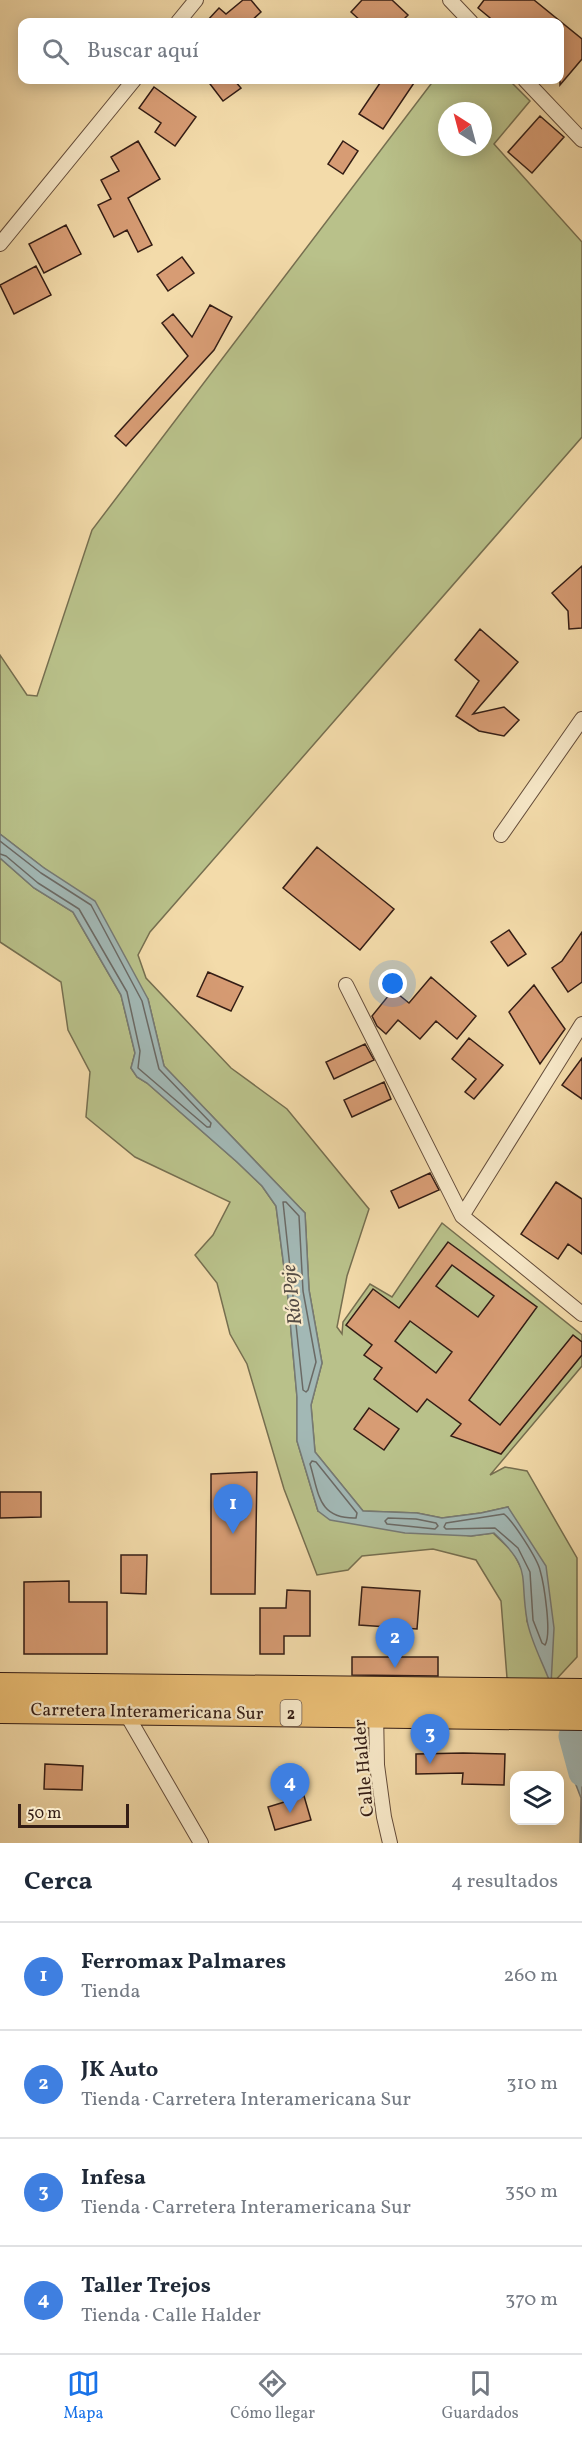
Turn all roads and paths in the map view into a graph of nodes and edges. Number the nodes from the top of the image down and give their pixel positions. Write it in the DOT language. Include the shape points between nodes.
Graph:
graph roads {
  1 [pos="196,0"];
  2 [pos="450,0"];
  3 [pos="181,18"];
  4 [pos="467,18"];
  5 [pos="131,84"];
  6 [pos="529,84"];
  7 [pos="582,140"];
  8 [pos="0,244"];
  9 [pos="582,719"];
  10 [pos="501,836"];
  11 [pos="346,985"];
  12 [pos="582,1024"];
  13 [pos="578,1041"];
  14 [pos="462,1216"];
  15 [pos="582,1314"];
  16 [pos="0,1686"];
  17 [pos="582,1692"];
  18 [pos="375,1702"];
  19 [pos="0,1710"];
  20 [pos="124,1710"];
  21 [pos="582,1716"];
  22 [pos="201,1843"];
  23 [pos="390,1843"];
  1 -- 3 [label="street"];
  2 -- 4 [label="street"];
  5 -- 8 [label="street"];
  6 -- 7 [label="street"];
  9 -- 10 [label="street"];
  11 -- 14 [label="street"];
  12 -- 13 [label="street"];
  13 -- 14 [label="street"];
  14 -- 15 [label="street"];
  16 -- 18 [label="highway, Carretera Interamericana Sur / 2"];
  17 -- 18 [label="highway, Carretera Interamericana Sur / 2"];
  18 -- 20 [label="highway, Carretera Interamericana Sur / 2"];
  18 -- 21 [label="highway, Carretera Interamericana Sur / 2"];
  18 -- 23 [label="street, Calle Halder" via="377,1765"];
  19 -- 20 [label="highway, Carretera Interamericana Sur / 2"];
  20 -- 22 [label="street"];
}
